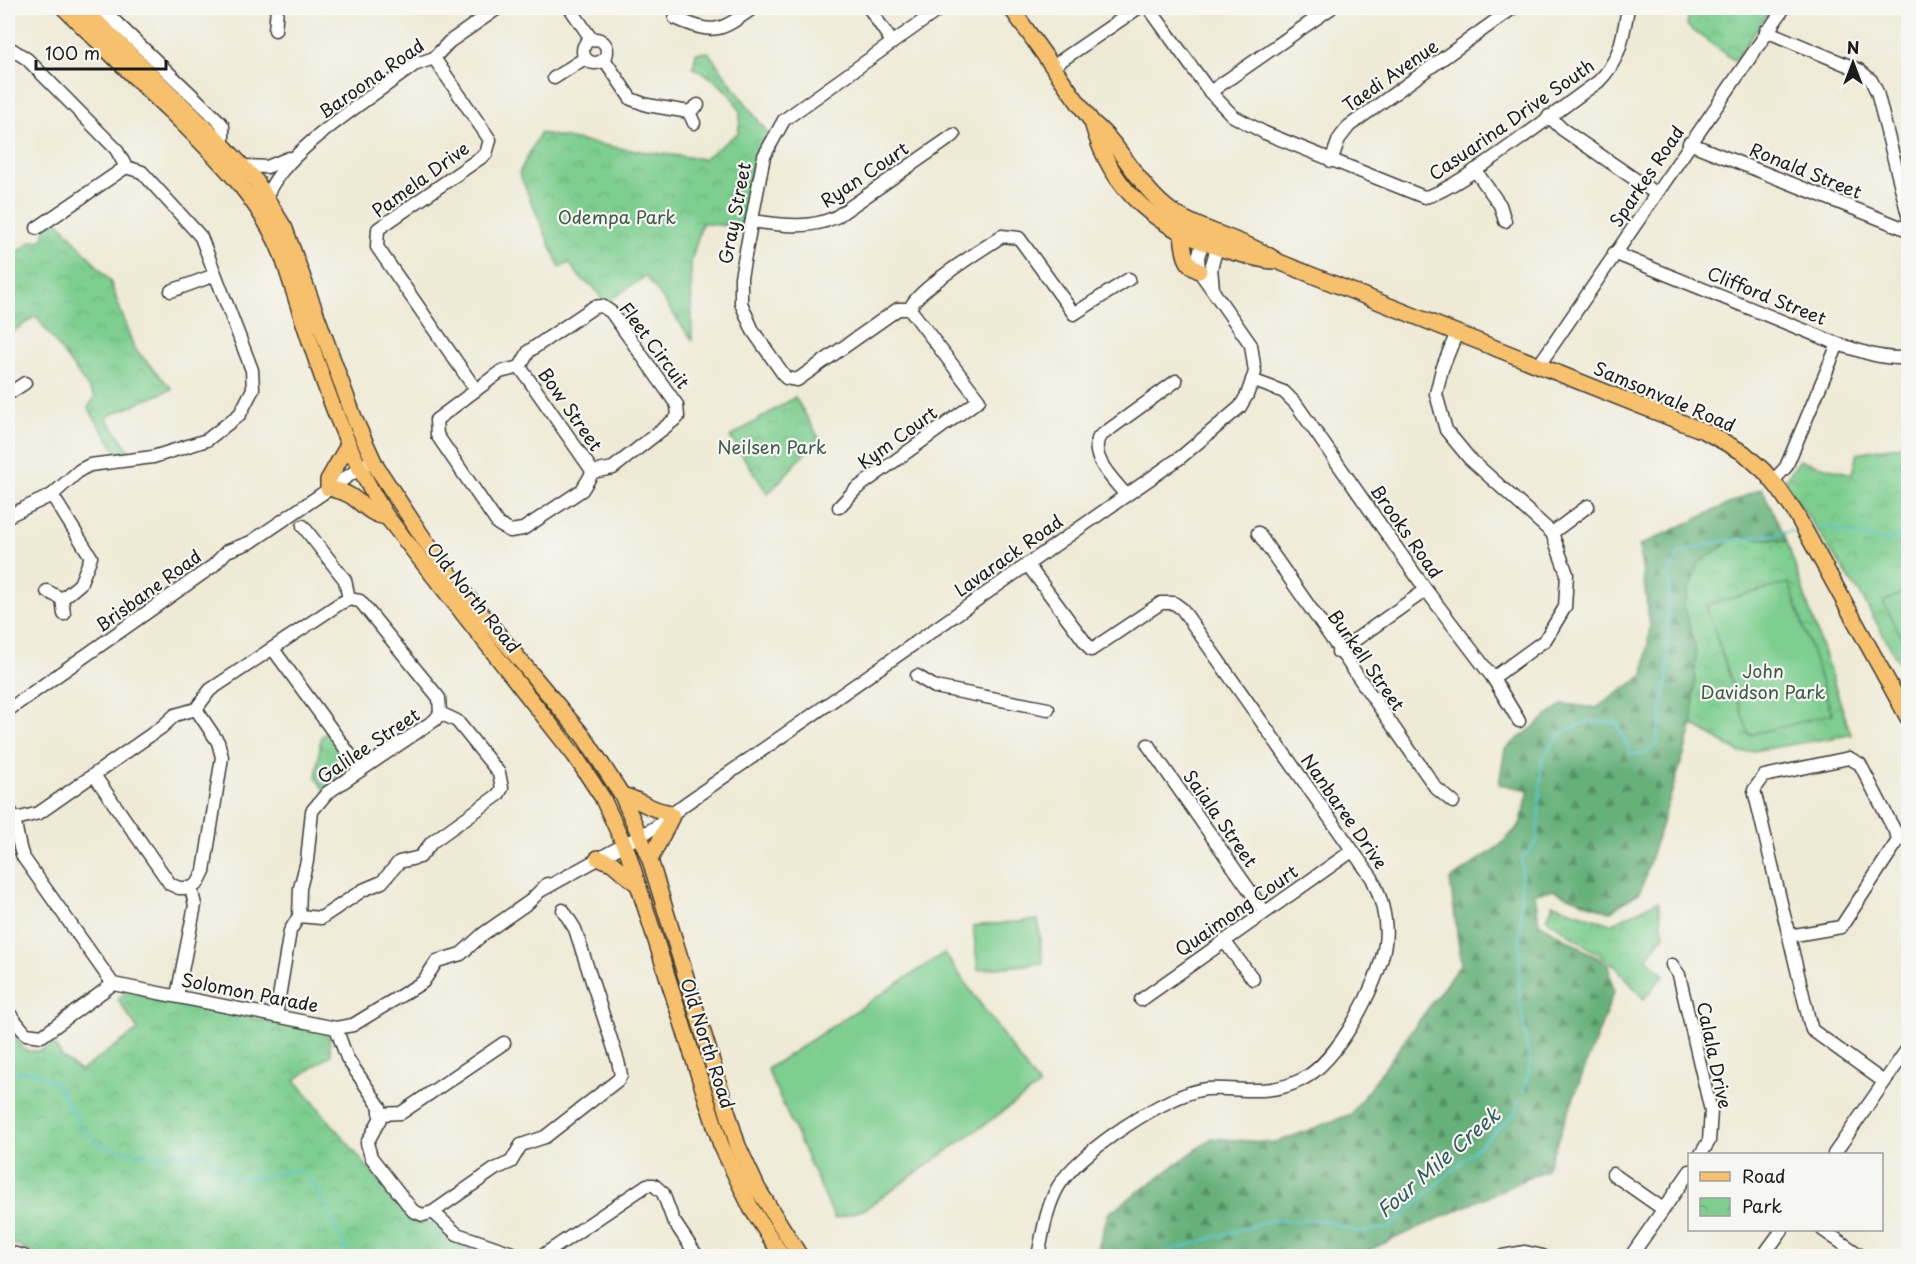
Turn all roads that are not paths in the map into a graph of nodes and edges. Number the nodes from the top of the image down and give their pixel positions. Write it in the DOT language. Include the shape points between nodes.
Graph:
graph roads {
  1 [pos="64,8"];
  2 [pos="82,8"];
  3 [pos="101,8"];
  4 [pos="277,8"];
  5 [pos="498,8"];
  6 [pos="570,8"];
  7 [pos="753,8"];
  8 [pos="869,8"];
  9 [pos="941,8"];
  10 [pos="1011,8"];
  11 [pos="1138,8"];
  12 [pos="1149,8"];
  13 [pos="1331,8"];
  14 [pos="1513,8"];
  15 [pos="1628,8"];
  16 [pos="1784,8"];
  17 [pos="675,18"];
  18 [pos="275,30"];
  19 [pos="1766,31"];
  20 [pos="592,40"];
  21 [pos="892,42"];
  22 [pos="8,50"];
  23 [pos="434,58"];
  24 [pos="585,58"];
  25 [pos="604,59"];
  26 [pos="1053,66"];
  27 [pos="554,78"];
  28 [pos="1210,92"];
  29 [pos="694,113"];
  30 [pos="1549,116"];
  31 [pos="1092,122"];
  32 [pos="954,135"];
  33 [pos="1689,143"];
  34 [pos="223,145"];
  35 [pos="293,157"];
  36 [pos="1330,161"];
  37 [pos="244,166"];
  38 [pos="126,167"];
  39 [pos="1475,170"];
  40 [pos="1655,193"];
  41 [pos="267,197"];
  42 [pos="1908,215"];
  43 [pos="752,221"];
  44 [pos="1505,221"];
  45 [pos="1908,230"];
  46 [pos="33,231"];
  47 [pos="1182,235"];
  48 [pos="1212,238"];
  49 [pos="1614,253"];
  50 [pos="1200,272"];
  51 [pos="215,275"];
  52 [pos="1129,279"];
  53 [pos="1213,289"];
  54 [pos="170,292"];
  55 [pos="910,309"];
  56 [pos="1457,332"];
  57 [pos="1838,344"];
  58 [pos="1908,357"];
  59 [pos="1539,365"];
  60 [pos="520,367"];
  61 [pos="1252,380"];
  62 [pos="1176,381"];
  63 [pos="25,383"];
  64 [pos="476,390"];
  65 [pos="8,394"];
  66 [pos="347,447"];
  67 [pos="375,464"];
  68 [pos="359,472"];
  69 [pos="593,472"];
  70 [pos="1773,481"];
  71 [pos="332,489"];
  72 [pos="1125,494"];
  73 [pos="52,495"];
  74 [pos="1588,506"];
  75 [pos="839,507"];
  76 [pos="8,516"];
  77 [pos="387,518"];
  78 [pos="303,526"];
  79 [pos="1552,533"];
  80 [pos="1258,534"];
  81 [pos="1027,564"];
  82 [pos="1426,590"];
  83 [pos="47,591"];
  84 [pos="62,599"];
  85 [pos="349,599"];
  86 [pos="64,614"];
  87 [pos="273,649"];
  88 [pos="1338,652"];
  89 [pos="917,676"];
  90 [pos="1492,678"];
  91 [pos="1048,708"];
  92 [pos="196,709"];
  93 [pos="8,710"];
  94 [pos="440,713"];
  95 [pos="1908,718"];
  96 [pos="1520,721"];
  97 [pos="1148,745"];
  98 [pos="361,770"];
  99 [pos="94,775"];
  100 [pos="622,795"];
  101 [pos="1453,802"];
  102 [pos="8,807"];
  103 [pos="669,814"];
  104 [pos="16,819"];
  105 [pos="640,831"];
  106 [pos="623,841"];
  107 [pos="1352,851"];
  108 [pos="598,858"];
  109 [pos="650,860"];
  110 [pos="638,885"];
  111 [pos="191,888"];
  112 [pos="542,890"];
  113 [pos="563,910"];
  114 [pos="1264,911"];
  115 [pos="299,916"];
  116 [pos="1789,936"];
  117 [pos="1224,941"];
  118 [pos="1672,965"];
  119 [pos="1253,979"];
  120 [pos="113,984"];
  121 [pos="177,996"];
  122 [pos="1141,1000"];
  123 [pos="8,1012"];
  124 [pos="276,1016"];
  125 [pos="342,1028"];
  126 [pos="504,1042"];
  127 [pos="1908,1048"];
  128 [pos="1884,1082"];
  129 [pos="381,1114"];
  130 [pos="1702,1153"];
  131 [pos="1835,1153"];
  132 [pos="1688,1172"];
  133 [pos="1613,1174"];
  134 [pos="1663,1209"];
  135 [pos="437,1210"];
  136 [pos="1781,1231"];
  137 [pos="1823,1231"];
  138 [pos="8,1252"];
  139 [pos="24,1257"];
  140 [pos="521,1257"];
  141 [pos="542,1257"];
  142 [pos="697,1257"];
  143 [pos="782,1257"];
  144 [pos="800,1257"];
  145 [pos="1038,1257"];
  146 [pos="1503,1257"];
  147 [pos="1542,1257"];
  148 [pos="1631,1257"];
  149 [pos="1763,1257"];
  150 [pos="1861,1257"];
  1 -- 66 [label="main road, Old North Road" via="216,155 254,201 274,233"];
  2 -- 34 [label="main road, Old North Road"];
  3 -- 34 [label="street, Old North Road" via="219,121 224,131"];
  4 -- 18 [label="street"];
  5 -- 23 [label="street, Baroona Road" via="449,42"];
  6 -- 20 [label="street"];
  7 -- 17 [label="street" via="724,28 702,29"];
  8 -- 21 [label="street"];
  9 -- 21 [label="street, Gray Street"];
  10 -- 26 [label="main road, Samsonvale Road"];
  11 -- 26 [label="street"];
  12 -- 28 [label="street, Casuarina Drive South"];
  13 -- 28 [label="street"];
  14 -- 36 [label="street, Taedi Avenue" via="1349,126"];
  15 -- 30 [label="street, Casuarina Drive South" via="1621,45 1608,73"];
  16 -- 19 [label="street, Sparkes Road"];
  19 -- 33 [label="street, Sparkes Road"];
  19 -- 42 [label="street" via="1859,70 1871,80"];
  20 -- 24 [label="street" via="583,49"];
  20 -- 25 [label="street" via="605,44"];
  21 -- 43 [label="street, Gray Street" via="784,120 764,156"];
  22 -- 38 [label="street" via="27,58 116,149"];
  23 -- 35 [label="street, Baroona Road" via="414,65"];
  23 -- 64 [label="street, Pamela Drive" via="490,140 486,154 378,229 377,247"];
  24 -- 25 [label="street" via="593,63"];
  24 -- 27 [label="street"];
  25 -- 29 [label="street" via="631,99"];
  26 -- 31 [label="main road, Samsonvale Road"];
  28 -- 36 [label="street, Casuarina Drive South" via="1233,116"];
  30 -- 39 [label="street, Casuarina Drive South"];
  30 -- 40 [label="street"];
  31 -- 47 [label="main road, Samsonvale Road" via="1097,141 1126,188 1152,216"];
  31 -- 48 [label="main road, Samsonvale Road" via="1108,135 1159,201"];
  32 -- 43 [label="street, Ryan Court" via="836,217 820,224 803,227"];
  33 -- 40 [label="street, Sparkes Road"];
  33 -- 45 [label="street, Ronald Street"];
  34 -- 37 [label="main road, Old North Road"];
  35 -- 37 [label="street, Baroona Road" via="267,167"];
  35 -- 41 [label="street, Baroona Road" via="274,178"];
  36 -- 39 [label="street, Casuarina Drive South" via="1424,197 1438,194"];
  37 -- 41 [label="main road, Old North Road"];
  38 -- 46 [label="street"];
  38 -- 51 [label="street" via="142,172 201,237"];
  39 -- 44 [label="street" via="1500,205"];
  40 -- 49 [label="street, Sparkes Road"];
  41 -- 67 [label="main road, Old North Road" via="295,252 355,420"];
  43 -- 55 [label="street, Gray Street" via="741,277 741,303 753,331 786,378 796,380 898,309"];
  47 -- 48 [label="main road, Samsonvale Road"];
  47 -- 50 [label="main road" via="1186,258"];
  48 -- 50 [label="street" via="1198,262"];
  48 -- 53 [label="street"];
  48 -- 56 [label="main road, Samsonvale Road" via="1264,251 1279,262"];
  49 -- 57 [label="street, Clifford Street"];
  49 -- 59 [label="street, Sparkes Road"];
  50 -- 53 [label="street, Lavarack Road"];
  51 -- 54 [label="street"];
  51 -- 73 [label="street" via="252,370 253,389 240,414 207,440 189,447 153,457 90,465"];
  52 -- 55 [label="street" via="1074,314 1019,238 1002,236 916,297"];
  53 -- 61 [label="street, Lavarack Road" via="1251,345 1255,363"];
  55 -- 75 [label="street, Kym Court" via="979,400 855,489"];
  56 -- 59 [label="main road, Samsonvale Road"];
  56 -- 79 [label="street" via="1436,394 1446,430 1469,458"];
  57 -- 58 [label="street, Clifford Street" via="1871,354"];
  57 -- 70 [label="street" via="1786,467"];
  59 -- 70 [label="main road, Samsonvale Road" via="1721,439 1754,461"];
  60 -- 64 [label="street, Fleet Circuit" via="500,372"];
  60 -- 69 [label="street, Bow Street"];
  60 -- 69 [label="street, Fleet Circuit" via="529,351 591,309 602,306 612,312 677,405 679,415 674,423 613,468"];
  61 -- 72 [label="street, Lavarack Road" via="1240,407 1228,420"];
  61 -- 82 [label="street, Brooks Road" via="1284,392 1296,404"];
  62 -- 72 [label="street" via="1096,443 1098,458"];
  63 -- 65 [label="street"];
  64 -- 69 [label="street, Fleet Circuit" via="439,416 435,430 500,526 510,531 522,529 582,490"];
  66 -- 68 [label="main road, Old North Road"];
  66 -- 71 [label="main road" via="328,480"];
  67 -- 68 [label="street, Brisbane Road"];
  67 -- 100 [label="main road, Old North Road" via="464,593 584,737"];
  68 -- 71 [label="street, Brisbane Road"];
  68 -- 77 [label="main road, Old North Road"];
  70 -- 95 [label="main road, Samsonvale Road" via="1796,514"];
  71 -- 77 [label="main road" via="351,495 373,515"];
  71 -- 93 [label="street, Brisbane Road" via="251,542 227,550 213,566"];
  72 -- 81 [label="street, Lavarack Road"];
  73 -- 76 [label="street"];
  73 -- 84 [label="street" via="91,557 80,584"];
  74 -- 79 [label="street"];
  77 -- 106 [label="main road, Old North Road" via="575,756 602,797"];
  78 -- 85 [label="street" via="345,580"];
  79 -- 90 [label="street" via="1567,574 1565,608 1545,640"];
  80 -- 88 [label="street, Burkell Street"];
  81 -- 103 [label="street, Lavarack Road"];
  81 -- 107 [label="street, Nanbaree Drive" via="1090,650 1161,603 1173,603 1182,609"];
  82 -- 88 [label="street"];
  82 -- 90 [label="street, Brooks Road"];
  83 -- 84 [label="street"];
  84 -- 86 [label="street"];
  85 -- 87 [label="street"];
  85 -- 94 [label="street" via="365,605 439,698"];
  87 -- 92 [label="street" via="210,690"];
  87 -- 98 [label="street"];
  88 -- 101 [label="street, Burkell Street" via="1436,788"];
  89 -- 91 [label="street" via="935,687"];
  90 -- 96 [label="street, Brooks Road"];
  92 -- 99 [label="street" via="175,715"];
  92 -- 111 [label="street" via="218,742 222,757 204,871"];
  94 -- 98 [label="street, Galilee Street"];
  94 -- 115 [label="street" via="457,721 498,772 501,792 432,842 420,856 394,866 381,882 321,918"];
  97 -- 114 [label="street, Saiala Street"];
  98 -- 115 [label="street, Galilee Street" via="327,793 312,811"];
  99 -- 104 [label="street" via="39,813"];
  99 -- 111 [label="street" via="170,884"];
  100 -- 103 [label="main road"];
  100 -- 105 [label="main road, Old North Road"];
  102 -- 104 [label="street"];
  103 -- 105 [label="street, Lavarack Road"];
  103 -- 109 [label="main road"];
  104 -- 120 [label="street" via="23,857"];
  105 -- 106 [label="street, Lavarack Road"];
  105 -- 109 [label="main road, Old North Road"];
  106 -- 108 [label="street"];
  106 -- 110 [label="main road, Old North Road"];
  106 -- 112 [label="street" via="557,872"];
  107 -- 114 [label="street, Quaimong Court"];
  107 -- 145 [label="street, Nanbaree Drive" via="1379,893 1385,943 1374,980 1340,1045 1316,1071 1285,1086 1260,1092 1206,1089 1172,1098 1081,1158 1051,1200"];
  108 -- 110 [label="main road" via="612,863"];
  108 -- 112 [label="street"];
  109 -- 144 [label="main road, Old North Road" via="738,1146 758,1189"];
  110 -- 143 [label="main road, Old North Road" via="721,1145 751,1208"];
  111 -- 121 [label="street" via="195,905"];
  112 -- 125 [label="street" via="461,954 437,961 423,982"];
  113 -- 135 [label="street" via="575,930 621,1075 615,1085 545,1137 521,1145 507,1165 495,1169"];
  114 -- 117 [label="street, Quaimong Court"];
  115 -- 124 [label="street, Galilee Street" via="290,931"];
  116 -- 116 [label="street" via="1754,790 1764,776 1849,758 1860,764 1899,839 1841,927"];
  116 -- 128 [label="street" via="1812,1029"];
  117 -- 119 [label="street"];
  117 -- 122 [label="street, Quaimong Court"];
  118 -- 130 [label="street, Calala Drive" via="1679,975 1711,1111 1709,1140"];
  120 -- 121 [label="street, Solomon Parade"];
  120 -- 123 [label="street" via="42,1036 26,1034"];
  121 -- 124 [label="street, Solomon Parade"];
  124 -- 125 [label="street, Solomon Parade"];
  125 -- 129 [label="street" via="342,1049"];
  126 -- 129 [label="street" via="401,1113"];
  127 -- 128 [label="street"];
  128 -- 131 [label="street"];
  129 -- 135 [label="street" via="368,1143 371,1157 413,1211 423,1215"];
  132 -- 134 [label="street"];
  133 -- 134 [label="street"];
  134 -- 148 [label="street"];
  135 -- 140 [label="street" via="457,1234"];
  136 -- 149 [label="street"];
  137 -- 150 [label="street"];
  138 -- 139 [label="street"];
  141 -- 142 [label="street" via="647,1185 654,1185 663,1193 673,1220"];
  146 -- 147 [label="street" via="1525,1251"];
}
